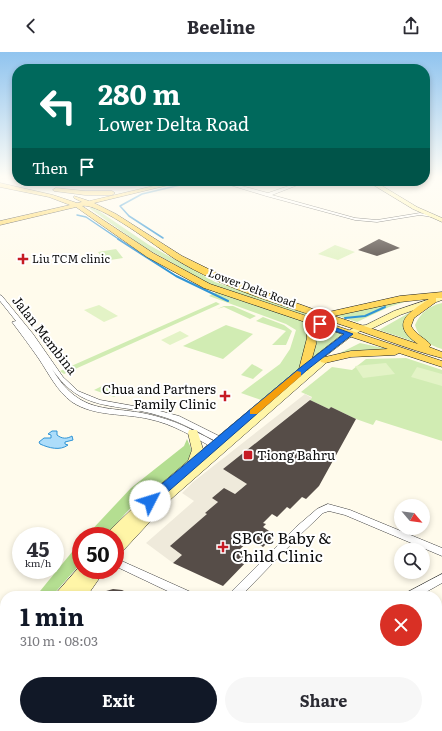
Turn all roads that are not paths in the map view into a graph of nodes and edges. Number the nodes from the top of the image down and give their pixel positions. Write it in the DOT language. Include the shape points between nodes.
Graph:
graph roads {
  1 [pos="46,208"];
  2 [pos="55,208"];
  3 [pos="62,208"];
  4 [pos="86,208"];
  5 [pos="94,208"];
  6 [pos="113,208"];
  7 [pos="314,208"];
  8 [pos="316,208"];
  9 [pos="415,208"];
  10 [pos="426,208"];
  11 [pos="42,210"];
  12 [pos="419,210"];
  13 [pos="114,215"];
  14 [pos="432,216"];
  15 [pos="442,216"];
  16 [pos="98,218"];
  17 [pos="0,219"];
  18 [pos="17,219"];
  19 [pos="442,220"];
  20 [pos="0,223"];
  21 [pos="439,298"];
  22 [pos="1,300"];
  23 [pos="322,315"];
  24 [pos="309,320"];
  25 [pos="361,331"];
  26 [pos="406,352"];
  27 [pos="442,354"];
  28 [pos="325,360"];
  29 [pos="442,364"];
  30 [pos="304,369"];
  31 [pos="61,382"];
  32 [pos="193,433"];
  33 [pos="221,445"];
  34 [pos="194,464"];
  35 [pos="122,527"];
  36 [pos="124,541"];
  37 [pos="442,552"];
  38 [pos="124,566"];
  39 [pos="442,578"];
  40 [pos="77,579"];
  41 [pos="91,579"];
  42 [pos="67,591"];
  43 [pos="82,591"];
  44 [pos="178,591"];
  45 [pos="239,591"];
  46 [pos="419,591"];
  1 -- 11 [label="main road"];
  2 -- 11 [label="main road"];
  3 -- 18 [label="main road"];
  4 -- 16 [label="main road, Lower Delta Road"];
  5 -- 13 [label="main road, Lower Delta Road"];
  6 -- 13 [label="main road"];
  7 -- 12 [label="street" via="366,220 401,217 418,213"];
  8 -- 14 [label="street" via="363,220 377,221 420,214"];
  9 -- 12 [label="main road"];
  10 -- 15 [label="main road"];
  11 -- 17 [label="main road"];
  12 -- 14 [label="main road"];
  13 -- 23 [label="main road, Lower Delta Road" via="199,269"];
  14 -- 19 [label="main road"];
  16 -- 18 [label="main road" via="78,213"];
  16 -- 24 [label="main road, Lower Delta Road" via="150,255 207,286"];
  18 -- 20 [label="main road"];
  21 -- 23 [label="main road" via="387,301"];
  21 -- 25 [label="main road" via="397,313"];
  21 -- 27 [label="main road" via="408,318 407,329 416,339"];
  22 -- 31 [label="street, Jalan Membina"];
  23 -- 25 [label="main road, Lower Delta Road"];
  24 -- 25 [label="main road, Lower Delta Road"];
  24 -- 30 [label="main road" via="312,336"];
  25 -- 26 [label="main road, Lower Delta Road"];
  25 -- 27 [label="main road, Lower Delta Road"];
  25 -- 28 [label="main road"];
  25 -- 30 [label="main road"];
  26 -- 28 [label="main road" via="367,352"];
  26 -- 29 [label="main road, Lower Delta Road"];
  28 -- 33 [label="main road"];
  30 -- 33 [label="main road"];
  31 -- 32 [label="street, Jalan Membina" via="67,394 95,408 148,416"];
  31 -- 33 [label="street, Jalan Membina" via="98,402 165,415"];
  32 -- 33 [label="street, Jalan Membina"];
  32 -- 34 [label="main road" via="198,450"];
  33 -- 34 [label="main road"];
  33 -- 36 [label="main road"];
  34 -- 35 [label="main road"];
  37 -- 45 [label="street" via="347,512 328,507 299,530"];
  38 -- 44 [label="street"];
  39 -- 46 [label="street"];
  40 -- 42 [label="main road"];
  41 -- 43 [label="main road"];
}
